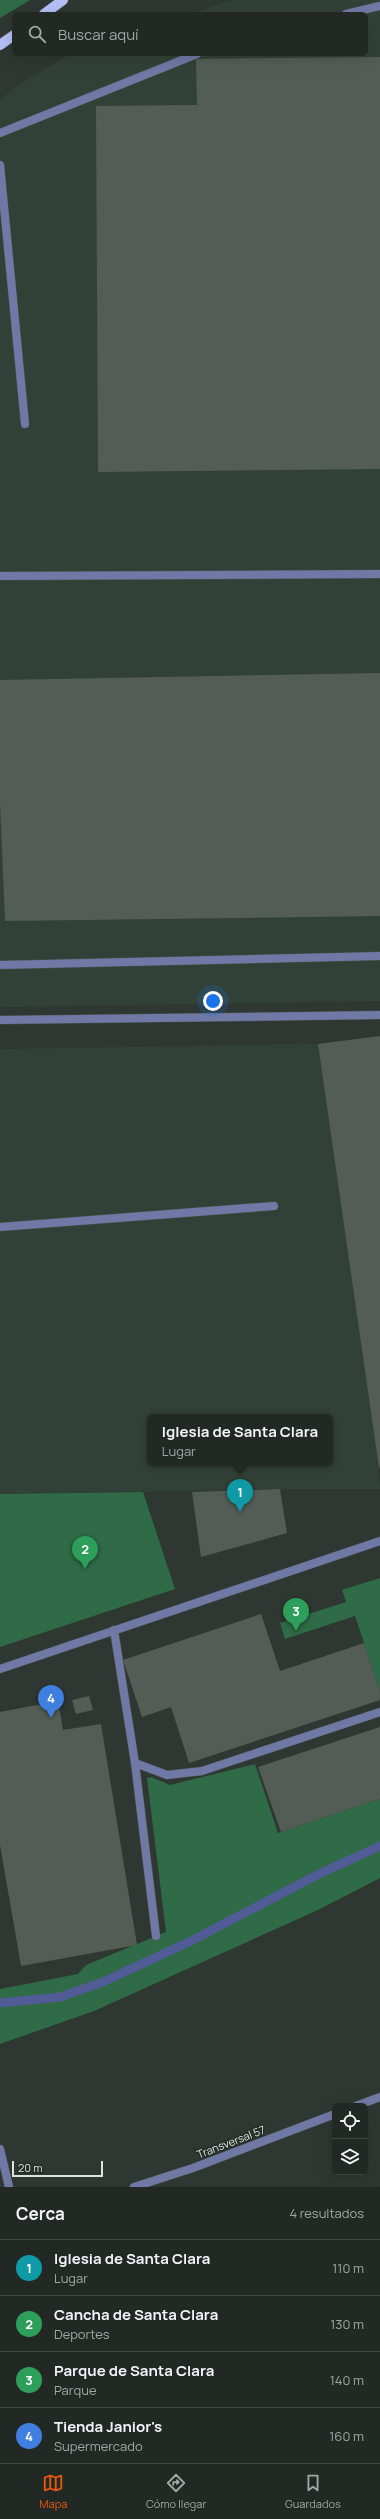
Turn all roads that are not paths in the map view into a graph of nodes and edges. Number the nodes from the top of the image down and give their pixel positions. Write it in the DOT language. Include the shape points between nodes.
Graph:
graph roads {
  1 [pos="63,0"];
  2 [pos="380,6"];
  3 [pos="47,12"];
  4 [pos="354,12"];
  5 [pos="12,37"];
  6 [pos="0,46"];
  7 [pos="192,56"];
  8 [pos="0,133"];
  9 [pos="0,165"];
  10 [pos="24,424"];
  11 [pos="380,574"];
  12 [pos="0,576"];
  13 [pos="380,956"];
  14 [pos="0,965"];
  15 [pos="380,1015"];
  16 [pos="0,1020"];
  17 [pos="274,1206"];
  18 [pos="0,1227"];
  19 [pos="380,1541"];
  20 [pos="114,1630"];
  21 [pos="0,1669"];
  22 [pos="380,1712"];
  23 [pos="135,1763"];
  24 [pos="156,1936"];
  25 [pos="380,2097"];
  26 [pos="364,2103"];
  27 [pos="332,2115"];
  28 [pos="0,2149"];
  29 [pos="9,2187"];
  30 [pos="134,2187"];
  1 -- 3 [label="main road"];
  2 -- 4 [label="street"];
  5 -- 6 [label="main road"];
  7 -- 8 [label="street"];
  9 -- 10 [label="street"];
  11 -- 12 [label="street"];
  13 -- 14 [label="street"];
  15 -- 16 [label="street"];
  17 -- 18 [label="street"];
  19 -- 20 [label="street"];
  20 -- 21 [label="street"];
  20 -- 23 [label="street"];
  22 -- 23 [label="street" via="202,1771 167,1775"];
  23 -- 24 [label="street"];
  25 -- 26 [label="street"];
  27 -- 30 [label="street, Transversal 57" via="193,2168"];
  28 -- 29 [label="street"];
}
